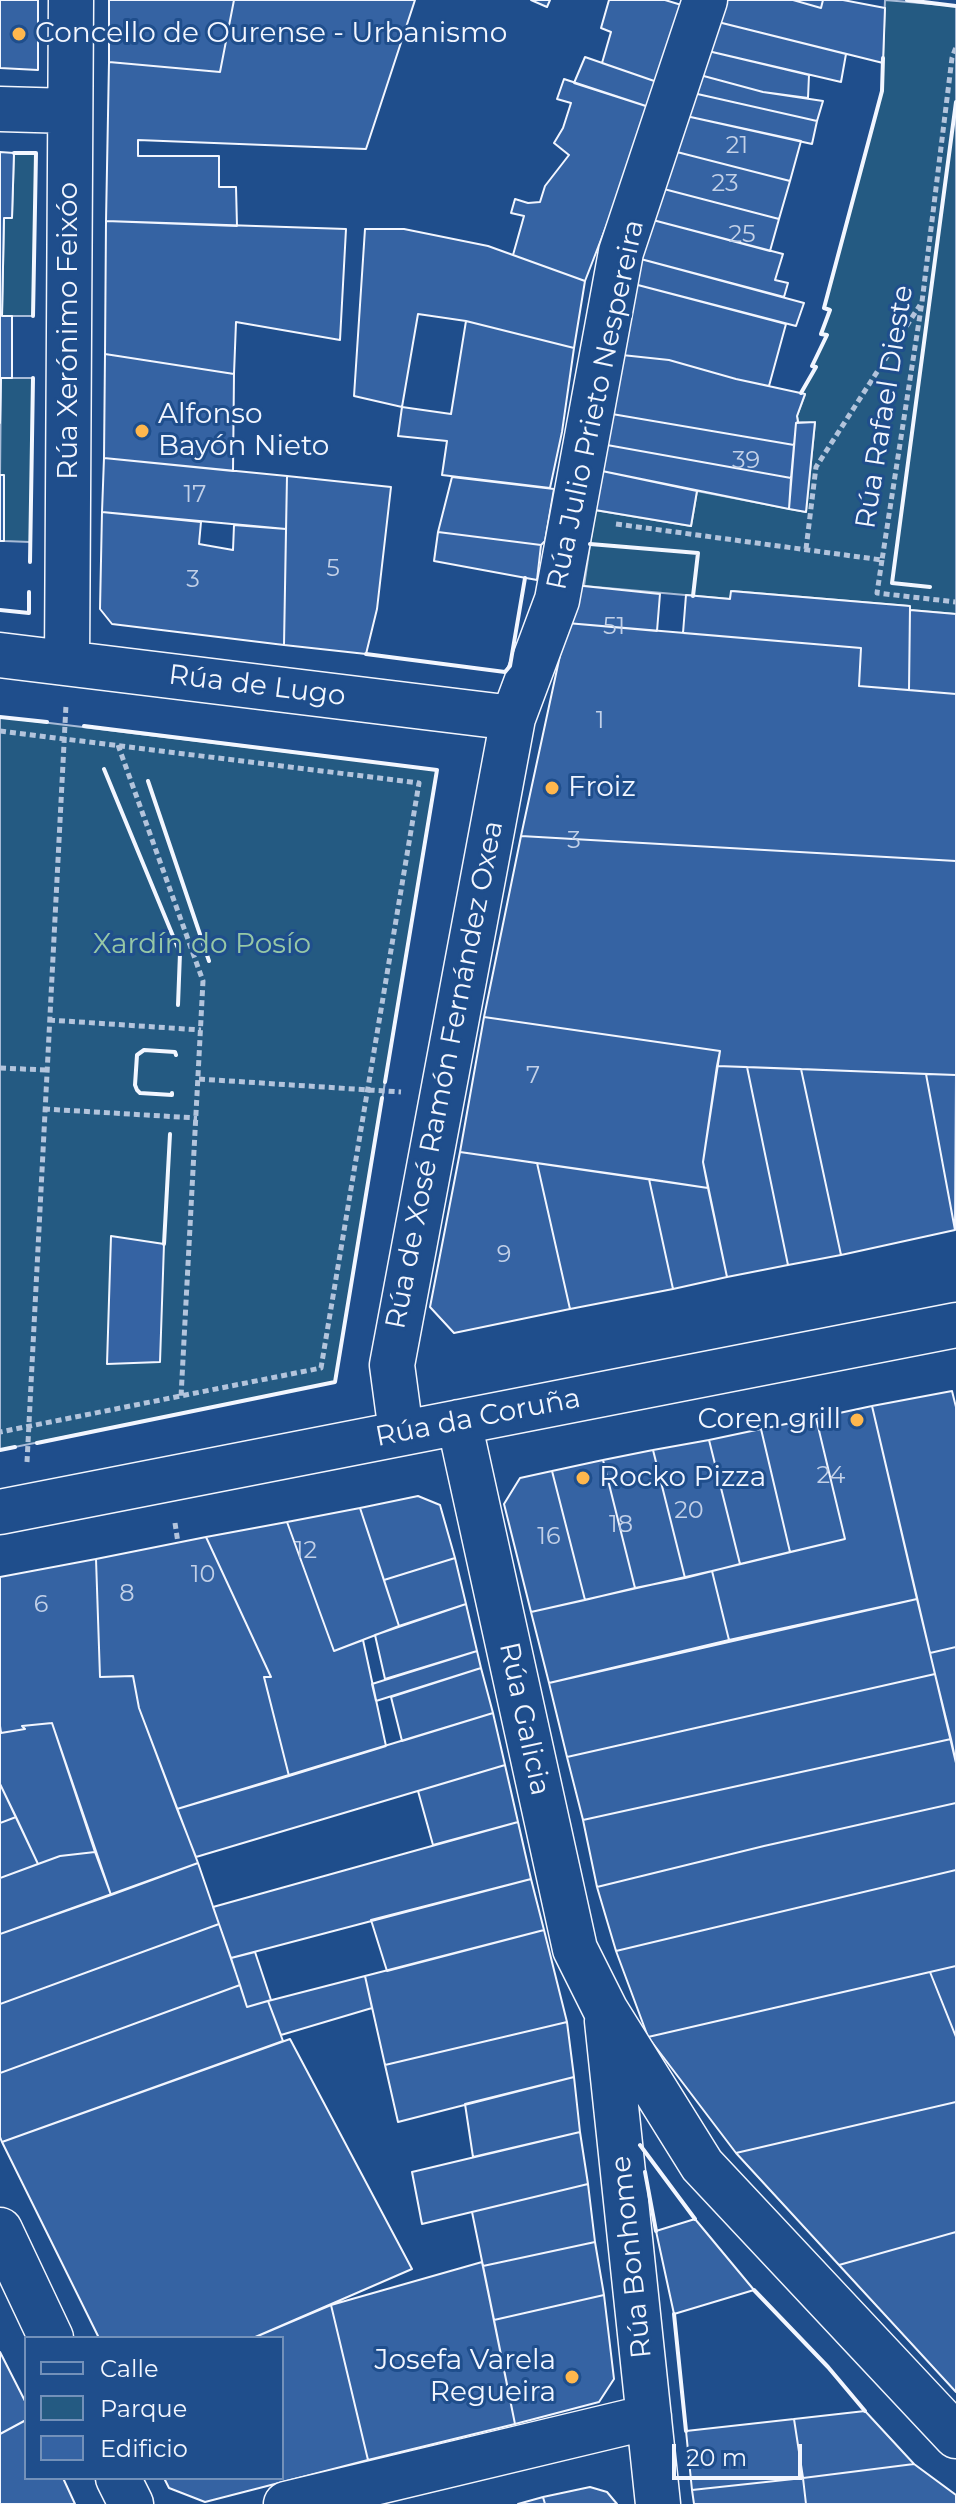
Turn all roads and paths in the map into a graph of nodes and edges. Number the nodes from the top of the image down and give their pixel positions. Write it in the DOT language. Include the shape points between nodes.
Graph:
graph roads {
  1 [pos="71,0"];
  2 [pos="705,0"];
  3 [pos="956,47"];
  4 [pos="0,109"];
  5 [pos="70,111"];
  6 [pos="922,302"];
  7 [pos="573,517"];
  8 [pos="806,549"];
  9 [pos="882,560"];
  10 [pos="956,602"];
  11 [pos="0,655"];
  12 [pos="67,663"];
  13 [pos="513,718"];
  14 [pos="0,731"];
  15 [pos="65,738"];
  16 [pos="118,745"];
  17 [pos="49,1020"];
  18 [pos="201,1030"];
  19 [pos="0,1068"];
  20 [pos="46,1070"];
  21 [pos="199,1079"];
  22 [pos="367,1089"];
  23 [pos="44,1109"];
  24 [pos="197,1118"];
  25 [pos="956,1325"];
  26 [pos="181,1397"];
  27 [pos="459,1422"];
  28 [pos="28,1427"];
  29 [pos="0,1432"];
  30 [pos="401,1432"];
  31 [pos="0,1512"];
  32 [pos="606,2011"];
  33 [pos="0,2230"];
  34 [pos="50,2336"];
  35 [pos="649,2417"];
  36 [pos="956,2436"];
  37 [pos="119,2480"];
  38 [pos="131,2504"];
  39 [pos="286,2504"];
  40 [pos="658,2504"];
  1 -- 5 [label="street, Rúa Xerónimo Feixóo"];
  2 -- 7 [label="street, Rúa Julio Prieto Nespereira" via="621,252"];
  3 -- 6 [label="path, Rúa Rafael Dieste"];
  4 -- 5 [label="street"];
  5 -- 12 [label="street, Rúa Xerónimo Feixóo"];
  6 -- 8 [label="path" via="816,467"];
  6 -- 9 [label="path, Rúa Rafael Dieste"];
  7 -- 8 [label="path, Rúa Rafael Dieste"];
  7 -- 13 [label="street, Rúa Julio Prieto Nespereira" via="557,600"];
  8 -- 9 [label="path, Rúa Rafael Dieste"];
  9 -- 10 [label="path" via="877,593"];
  11 -- 12 [label="street, Rúa de Lugo"];
  12 -- 13 [label="street, Rúa de Lugo"];
  13 -- 30 [label="street, Rúa de Xosé Ramón Fernández Oxea" via="392,1365"];
  14 -- 15 [label="path"];
  15 -- 16 [label="path"];
  15 -- 17 [label="path"];
  16 -- 18 [label="path" via="203,981"];
  16 -- 22 [label="path" via="419,783"];
  17 -- 18 [label="path"];
  17 -- 20 [label="path"];
  18 -- 21 [label="path"];
  19 -- 20 [label="path"];
  20 -- 23 [label="path"];
  21 -- 22 [label="path"];
  21 -- 24 [label="path"];
  22 -- 26 [label="path" via="321,1368"];
  23 -- 24 [label="path"];
  23 -- 28 [label="path"];
  24 -- 26 [label="path"];
  25 -- 27 [label="street, Rúa da Coruña"];
  26 -- 28 [label="path"];
  27 -- 30 [label="street, Rúa da Coruña"];
  27 -- 32 [label="street, Rúa Galicia" via="575,1949"];
  28 -- 29 [label="path"];
  30 -- 31 [label="street, Rúa da Coruña"];
  32 -- 35 [label="street, Rúa Bonhome"];
  32 -- 36 [label="street, Rúa Galicia" via="702,2165"];
  33 -- 34 [label="street"];
  35 -- 39 [label="street"];
  35 -- 40 [label="street, Rúa Bonhome"];
  37 -- 38 [label="street"];
}
